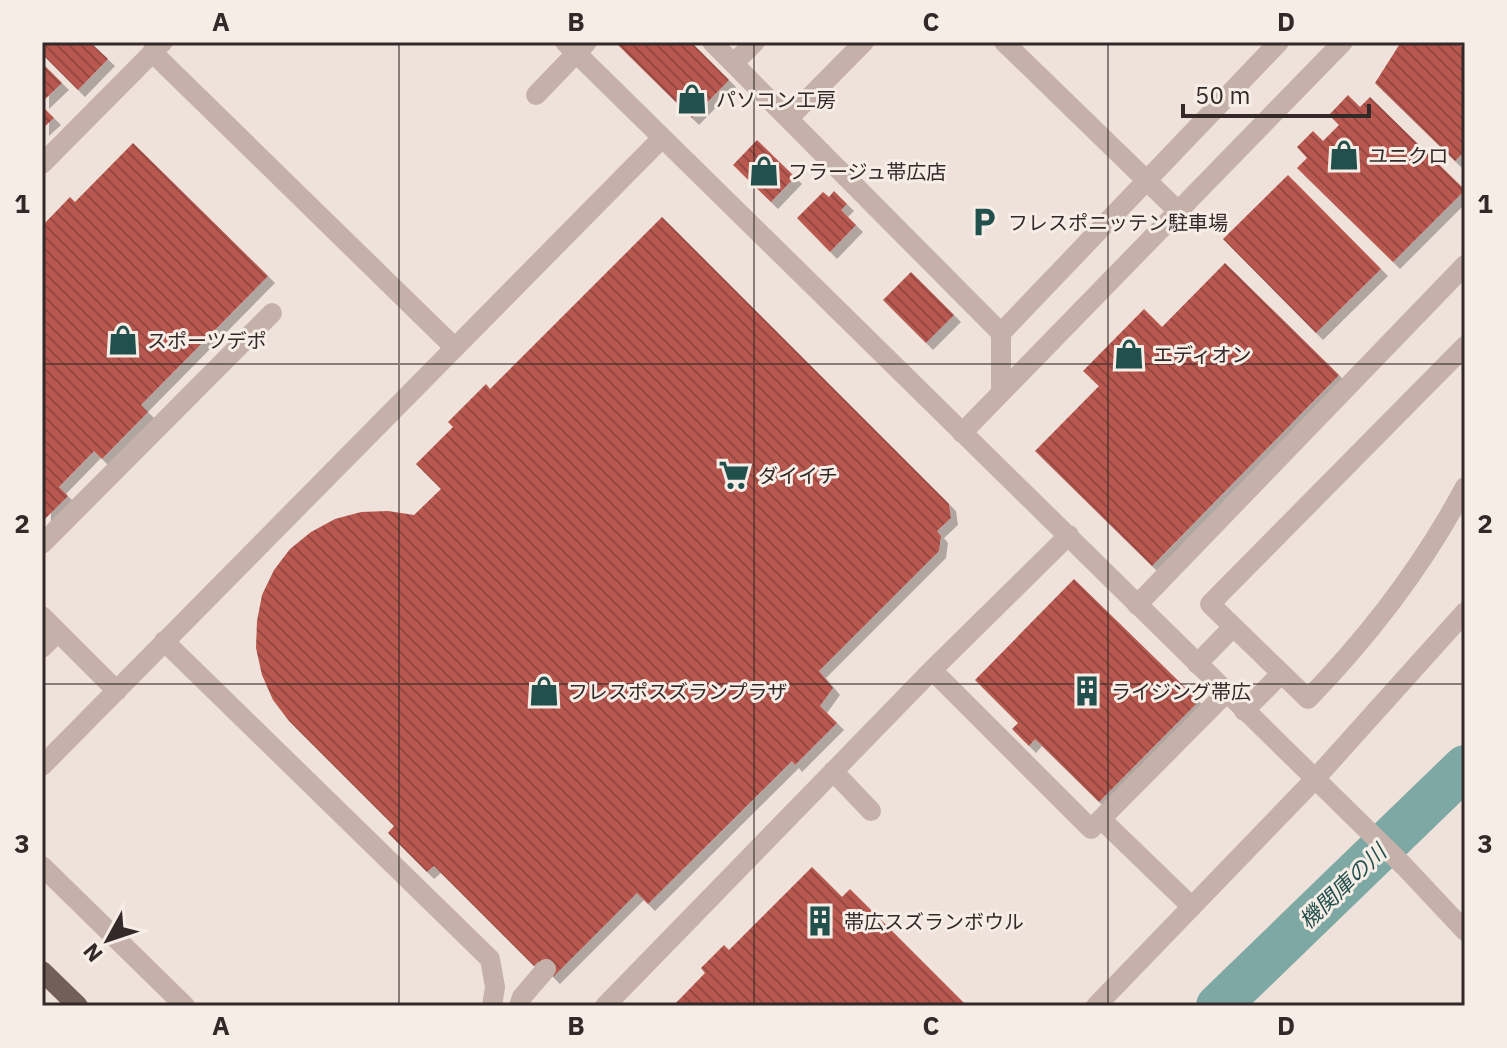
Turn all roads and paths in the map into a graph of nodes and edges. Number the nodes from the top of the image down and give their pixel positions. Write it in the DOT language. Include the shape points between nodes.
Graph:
graph roads {
  1 [pos="712,42"];
  2 [pos="755,42"];
  3 [pos="864,42"];
  4 [pos="1004,42"];
  5 [pos="1279,42"];
  6 [pos="1343,42"];
  7 [pos="576,45"];
  8 [pos="158,47"];
  9 [pos="734,63"];
  10 [pos="536,95"];
  11 [pos="790,117"];
  12 [pos="662,138"];
  13 [pos="42,164"];
  14 [pos="1145,180"];
  15 [pos="1178,211"];
  16 [pos="1465,265"];
  17 [pos="272,313"];
  18 [pos="1001,333"];
  19 [pos="1465,346"];
  20 [pos="454,347"];
  21 [pos="1001,393"];
  22 [pos="962,433"];
  23 [pos="1465,487"];
  24 [pos="1069,535"];
  25 [pos="42,544"];
  26 [pos="1137,605"];
  27 [pos="1465,612"];
  28 [pos="42,616"];
  29 [pos="1233,627"];
  30 [pos="58,632"];
  31 [pos="164,641"];
  32 [pos="42,648"];
  33 [pos="1197,664"];
  34 [pos="932,670"];
  35 [pos="1281,674"];
  36 [pos="117,691"];
  37 [pos="1226,693"];
  38 [pos="1244,711"];
  39 [pos="42,766"];
  40 [pos="833,771"];
  41 [pos="1314,780"];
  42 [pos="871,811"];
  43 [pos="1101,819"];
  44 [pos="42,866"];
  45 [pos="1192,907"];
  46 [pos="1465,931"];
  47 [pos="546,969"];
  48 [pos="42,971"];
  49 [pos="78,1006"];
  50 [pos="185,1006"];
  51 [pos="492,1006"];
  52 [pos="519,1006"];
  53 [pos="605,1006"];
  54 [pos="1096,1006"];
  1 -- 9 [label="street"];
  2 -- 9 [label="street"];
  3 -- 11 [label="street"];
  4 -- 14 [label="street"];
  5 -- 14 [label="street"];
  6 -- 15 [label="street"];
  7 -- 10 [label="street"];
  7 -- 12 [label="street"];
  8 -- 13 [label="street"];
  8 -- 20 [label="street"];
  9 -- 11 [label="street"];
  11 -- 18 [label="street"];
  12 -- 20 [label="street"];
  12 -- 22 [label="street"];
  14 -- 15 [label="street"];
  14 -- 18 [label="street"];
  15 -- 21 [label="street"];
  16 -- 26 [label="street"];
  17 -- 25 [label="street"];
  18 -- 21 [label="street"];
  19 -- 29 [label="street" via="1210,604"];
  20 -- 31 [label="street"];
  21 -- 22 [label="street"];
  22 -- 24 [label="street"];
  23 -- 35 [label="street" via="1397,596 1308,699"];
  24 -- 26 [label="street"];
  24 -- 34 [label="street"];
  26 -- 33 [label="street"];
  27 -- 41 [label="street"];
  28 -- 30 [label="street"];
  29 -- 33 [label="street"];
  29 -- 35 [label="street"];
  30 -- 32 [label="street"];
  30 -- 36 [label="street"];
  31 -- 36 [label="street"];
  31 -- 51 [label="street" via="490,959"];
  33 -- 37 [label="street"];
  34 -- 40 [label="street"];
  34 -- 43 [label="street" via="1091,829"];
  35 -- 38 [label="street"];
  36 -- 39 [label="street"];
  37 -- 38 [label="street"];
  37 -- 43 [label="street"];
  38 -- 41 [label="street"];
  40 -- 42 [label="street"];
  40 -- 53 [label="street"];
  41 -- 45 [label="street"];
  41 -- 46 [label="street"];
  43 -- 45 [label="street"];
  44 -- 50 [label="street"];
  45 -- 54 [label="street"];
  47 -- 52 [label="street"];
  48 -- 49 [label="main road"];
}
